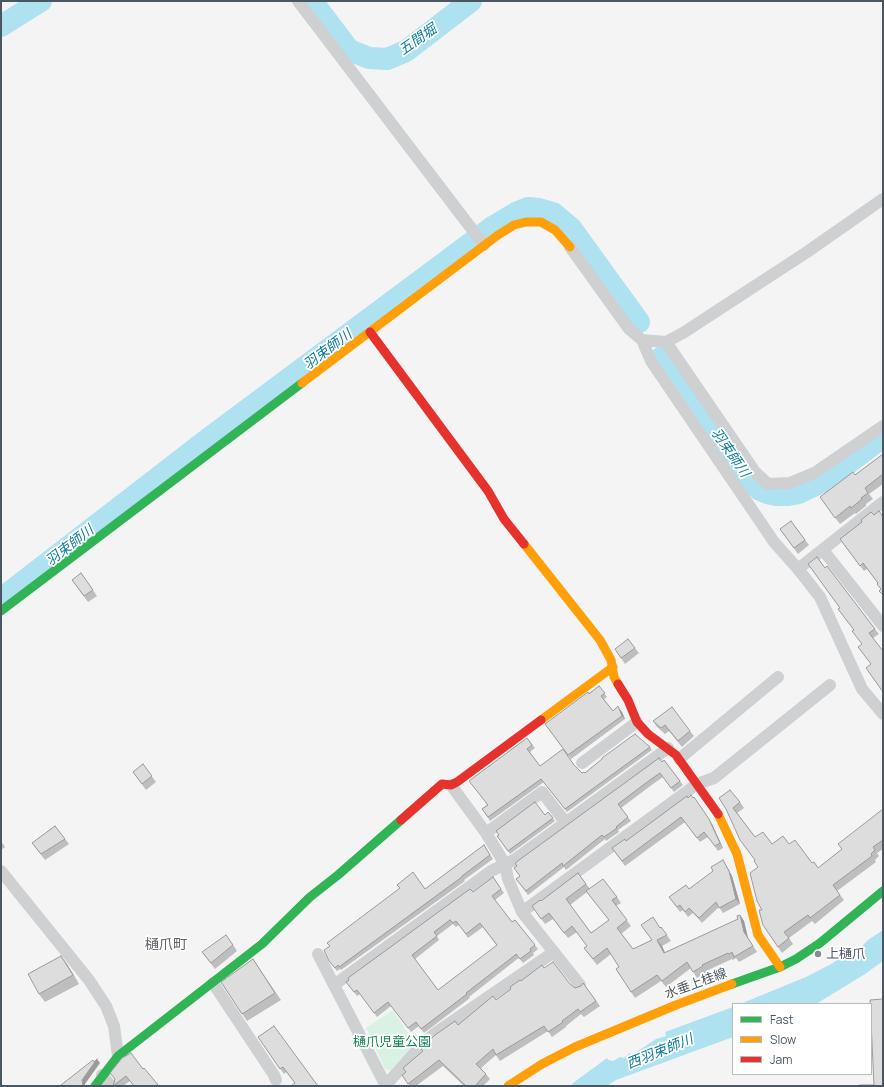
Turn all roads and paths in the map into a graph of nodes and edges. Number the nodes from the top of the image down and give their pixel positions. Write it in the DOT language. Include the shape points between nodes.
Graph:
graph roads {
  1 [pos="298,1"];
  2 [pos="883,200"];
  3 [pos="484,245"];
  4 [pos="570,246"];
  5 [pos="370,332"];
  6 [pos="642,340"];
  7 [pos="666,342"];
  8 [pos="883,426"];
  9 [pos="883,503"];
  10 [pos="823,550"];
  11 [pos="798,569"];
  12 [pos="1,611"];
  13 [pos="883,626"];
  14 [pos="613,667"];
  15 [pos="778,677"];
  16 [pos="830,685"];
  17 [pos="883,714"];
  18 [pos="637,722"];
  19 [pos="668,748"];
  20 [pos="679,759"];
  21 [pos="582,763"];
  22 [pos="697,784"];
  23 [pos="451,785"];
  24 [pos="566,823"];
  25 [pos="486,833"];
  26 [pos="505,864"];
  27 [pos="1,871"];
  28 [pos="883,891"];
  29 [pos="522,912"];
  30 [pos="554,952"];
  31 [pos="318,954"];
  32 [pos="780,968"];
  33 [pos="213,983"];
  34 [pos="334,985"];
  35 [pos="580,985"];
  36 [pos="118,1056"];
  37 [pos="102,1075"];
  38 [pos="274,1084"];
  39 [pos="94,1086"];
  40 [pos="112,1086"];
  41 [pos="386,1086"];
  42 [pos="508,1086"];
  1 -- 3 [label="street"];
  2 -- 7 [label="street"];
  3 -- 4 [label="street" via="514,225 541,222 555,230"];
  3 -- 5 [label="street"];
  4 -- 6 [label="street" via="629,329"];
  5 -- 12 [label="street"];
  5 -- 14 [label="street" via="488,491 504,519 600,640"];
  6 -- 7 [label="street"];
  6 -- 11 [label="street" via="651,361 770,536"];
  7 -- 8 [label="street" via="755,472 768,484 790,483 816,472"];
  9 -- 10 [label="street"];
  10 -- 11 [label="street"];
  10 -- 13 [label="street"];
  11 -- 17 [label="street" via="820,597 862,689"];
  14 -- 18 [label="street" via="614,677"];
  14 -- 23 [label="street"];
  15 -- 20 [label="street"];
  16 -- 22 [label="street" via="714,778"];
  18 -- 19 [label="street" via="648,734"];
  18 -- 21 [label="street"];
  19 -- 20 [label="street"];
  19 -- 24 [label="street"];
  20 -- 22 [label="street"];
  22 -- 29 [label="street"];
  22 -- 32 [label="street" via="721,819 736,854 758,935"];
  23 -- 25 [label="street"];
  23 -- 33 [label="street" via="442,784 310,897 262,944"];
  24 -- 25 [label="street" via="542,792"];
  24 -- 26 [label="street"];
  25 -- 26 [label="street"];
  26 -- 29 [label="street" via="508,879"];
  26 -- 34 [label="street" via="491,871"];
  27 -- 36 [label="street" via="89,980 102,1000 114,1026"];
  28 -- 32 [label="street, 水垂上桂線" via="820,943"];
  29 -- 30 [label="street"];
  30 -- 35 [label="street"];
  30 -- 41 [label="street" via="434,1034"];
  31 -- 34 [label="street"];
  32 -- 42 [label="street, 水垂上桂線" via="676,1005 575,1047"];
  33 -- 36 [label="street"];
  33 -- 38 [label="street" via="274,1075"];
  34 -- 41 [label="street"];
  36 -- 37 [label="street"];
  37 -- 39 [label="street"];
  37 -- 40 [label="street"];
}
